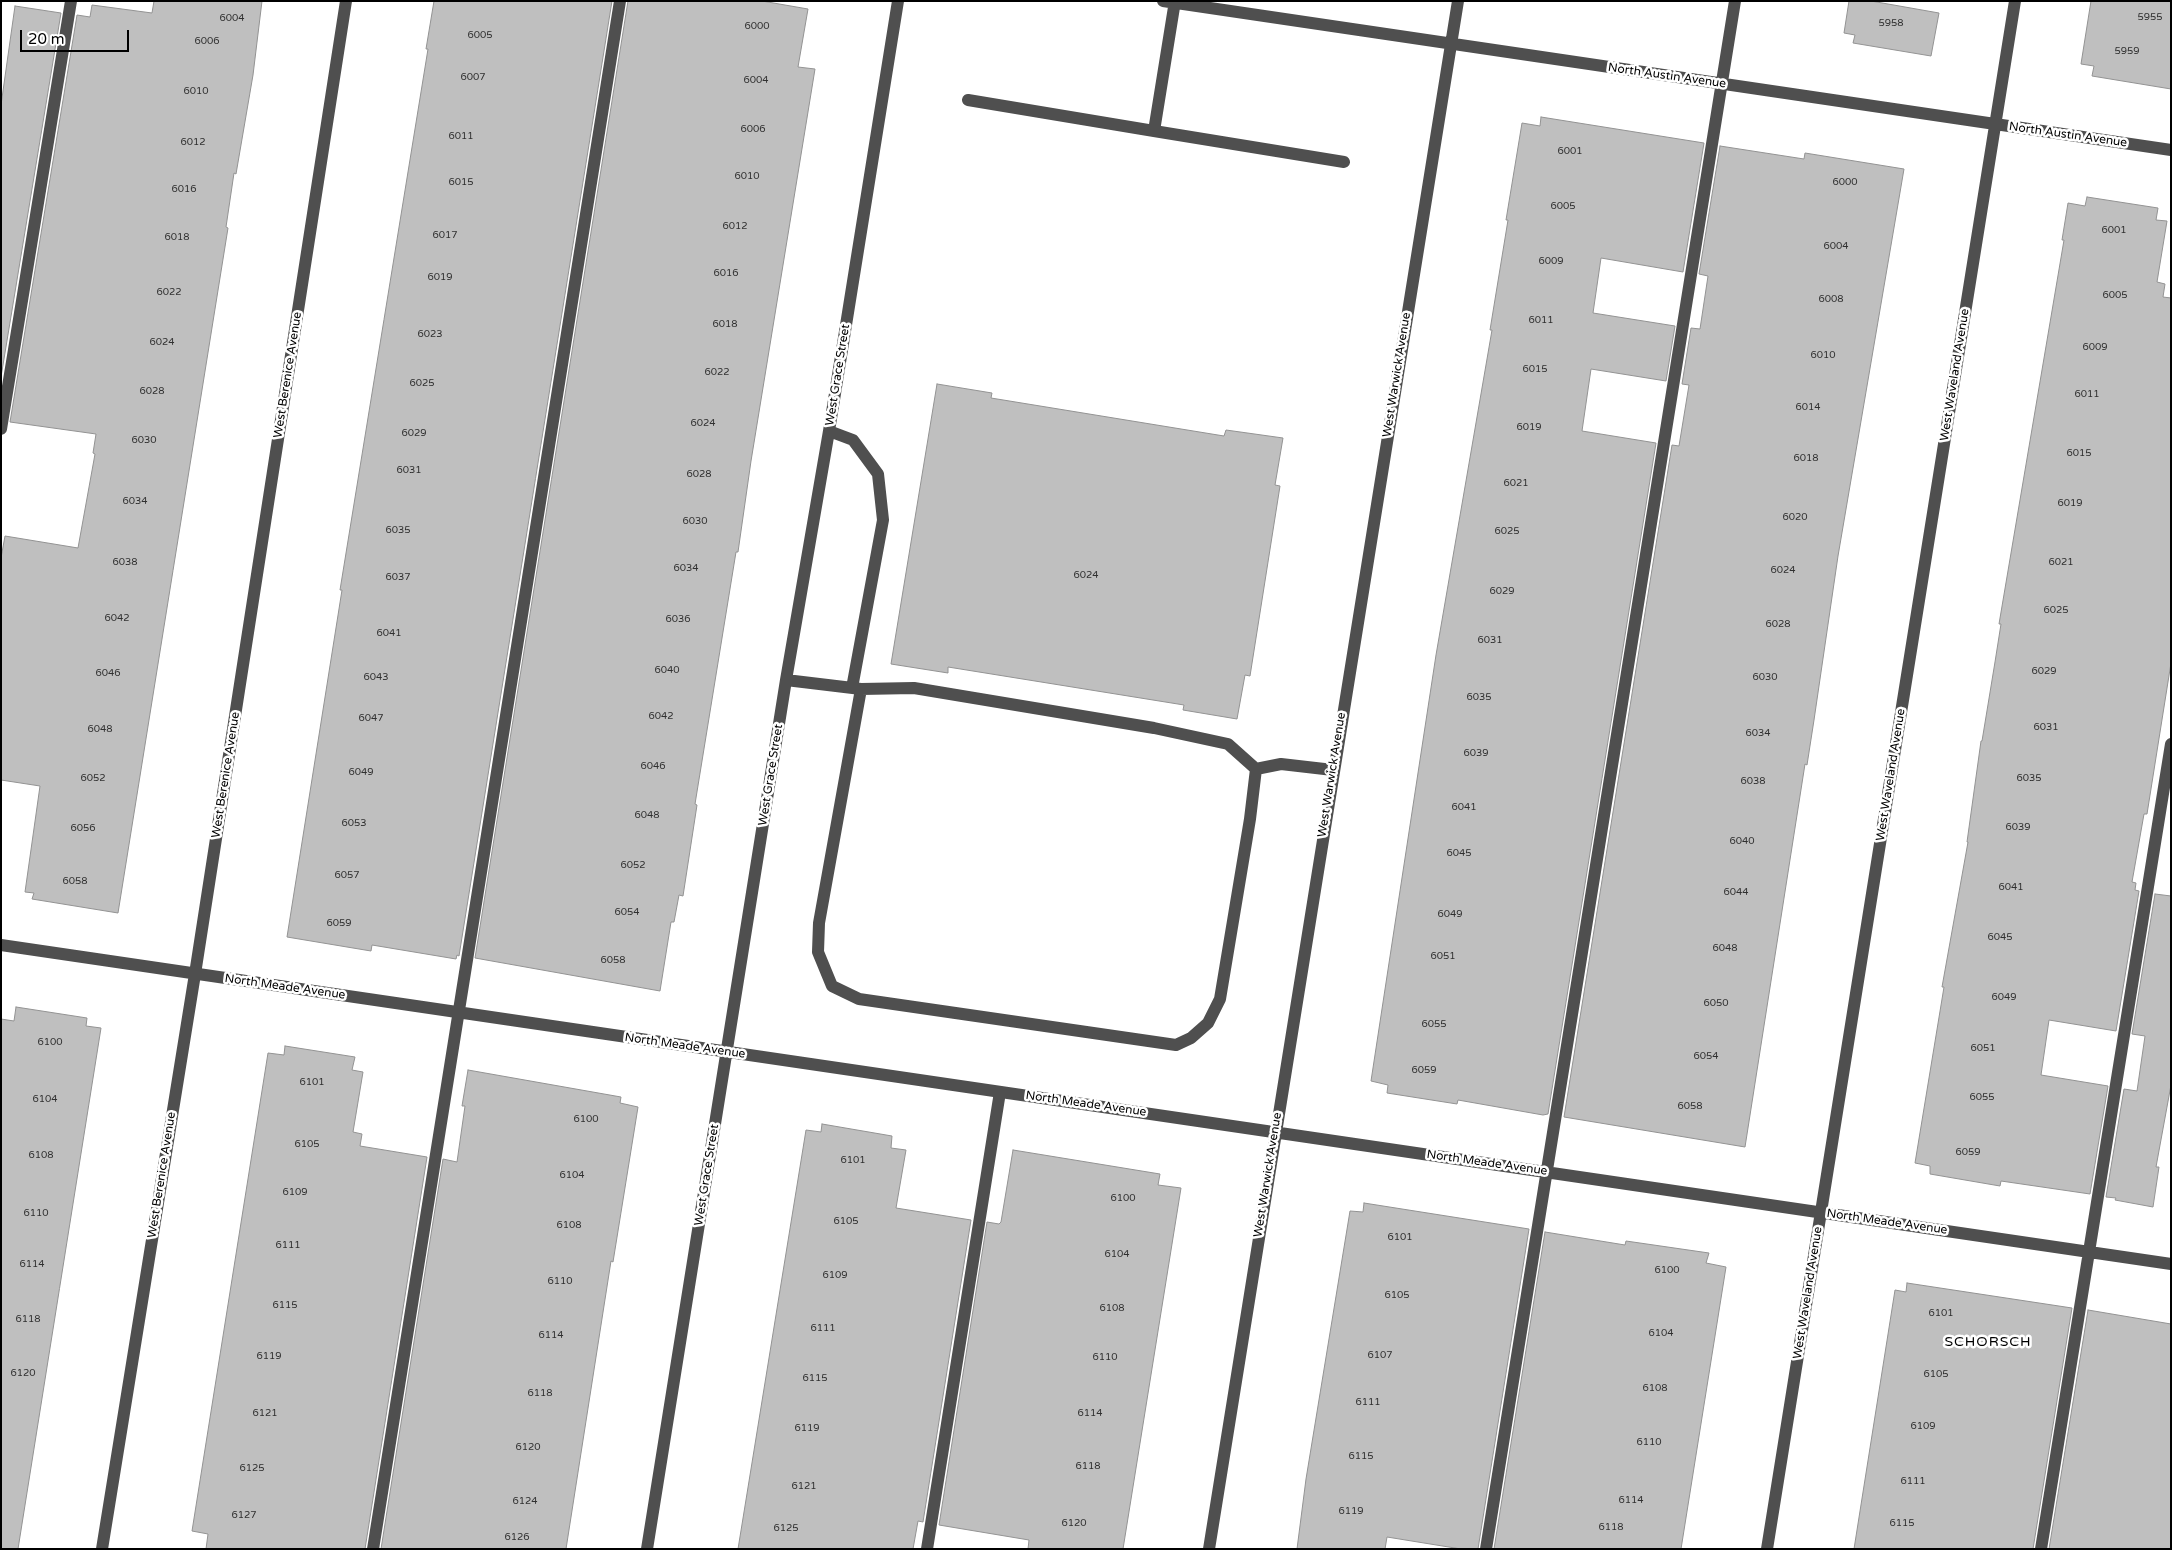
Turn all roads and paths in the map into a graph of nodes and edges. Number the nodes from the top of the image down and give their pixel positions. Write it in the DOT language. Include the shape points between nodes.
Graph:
graph roads {
  1 [pos="70,1"];
  2 [pos="346,1"];
  3 [pos="620,1"];
  4 [pos="898,1"];
  5 [pos="1458,1"];
  6 [pos="1735,1"];
  7 [pos="2015,1"];
  8 [pos="1171,2"];
  9 [pos="1451,43"];
  10 [pos="1721,84"];
  11 [pos="968,100"];
  12 [pos="1995,124"];
  13 [pos="1154,131"];
  14 [pos="2171,150"];
  15 [pos="1344,162"];
  16 [pos="1,429"];
  17 [pos="829,431"];
  18 [pos="786,680"];
  19 [pos="856,689"];
  20 [pos="2171,744"];
  21 [pos="1256,769"];
  22 [pos="1333,770"];
  23 [pos="1,945"];
  24 [pos="195,974"];
  25 [pos="459,1012"];
  26 [pos="726,1052"];
  27 [pos="1000,1092"];
  28 [pos="1275,1132"];
  29 [pos="1547,1172"];
  30 [pos="1821,1212"];
  31 [pos="2089,1252"];
  32 [pos="2171,1264"];
  33 [pos="102,1549"];
  34 [pos="373,1549"];
  35 [pos="647,1549"];
  36 [pos="927,1549"];
  37 [pos="1209,1549"];
  38 [pos="1486,1549"];
  39 [pos="1767,1549"];
  40 [pos="2041,1549"];
  1 -- 16 [label="street"];
  2 -- 24 [label="street, West Berenice Avenue"];
  3 -- 25 [label="street"];
  4 -- 17 [label="street, West Grace Street"];
  5 -- 9 [label="street, West Warwick Avenue"];
  6 -- 10 [label="street"];
  7 -- 12 [label="street, West Waveland Avenue"];
  8 -- 9 [label="street, North Austin Avenue"];
  8 -- 13 [label="street"];
  9 -- 10 [label="street, North Austin Avenue"];
  9 -- 22 [label="street, West Warwick Avenue"];
  10 -- 12 [label="street, North Austin Avenue"];
  10 -- 29 [label="street"];
  11 -- 13 [label="street"];
  12 -- 14 [label="street, North Austin Avenue"];
  12 -- 30 [label="street, West Waveland Avenue"];
  13 -- 15 [label="street"];
  17 -- 18 [label="street, West Grace Street"];
  17 -- 19 [label="street" via="854,440 878,474 884,520"];
  18 -- 19 [label="street"];
  18 -- 26 [label="street, West Grace Street"];
  19 -- 21 [label="street" via="914,688 1154,728 1228,744"];
  19 -- 21 [label="street" via="819,923 818,952 832,986 859,999 1139,1041 1176,1045 1192,1038 1208,1023 1220,999"];
  20 -- 31 [label="street"];
  21 -- 22 [label="street" via="1281,764"];
  22 -- 28 [label="street, West Warwick Avenue"];
  23 -- 24 [label="street, North Meade Avenue"];
  24 -- 25 [label="street, North Meade Avenue"];
  24 -- 33 [label="street, West Berenice Avenue"];
  25 -- 26 [label="street, North Meade Avenue"];
  25 -- 34 [label="street"];
  26 -- 27 [label="street, North Meade Avenue"];
  26 -- 35 [label="street, West Grace Street"];
  27 -- 28 [label="street, North Meade Avenue"];
  27 -- 36 [label="street"];
  28 -- 29 [label="street, North Meade Avenue"];
  28 -- 37 [label="street, West Warwick Avenue"];
  29 -- 30 [label="street, North Meade Avenue"];
  29 -- 38 [label="street"];
  30 -- 31 [label="street, North Meade Avenue"];
  30 -- 39 [label="street, West Waveland Avenue"];
  31 -- 32 [label="street, North Meade Avenue"];
  31 -- 40 [label="street"];
}
